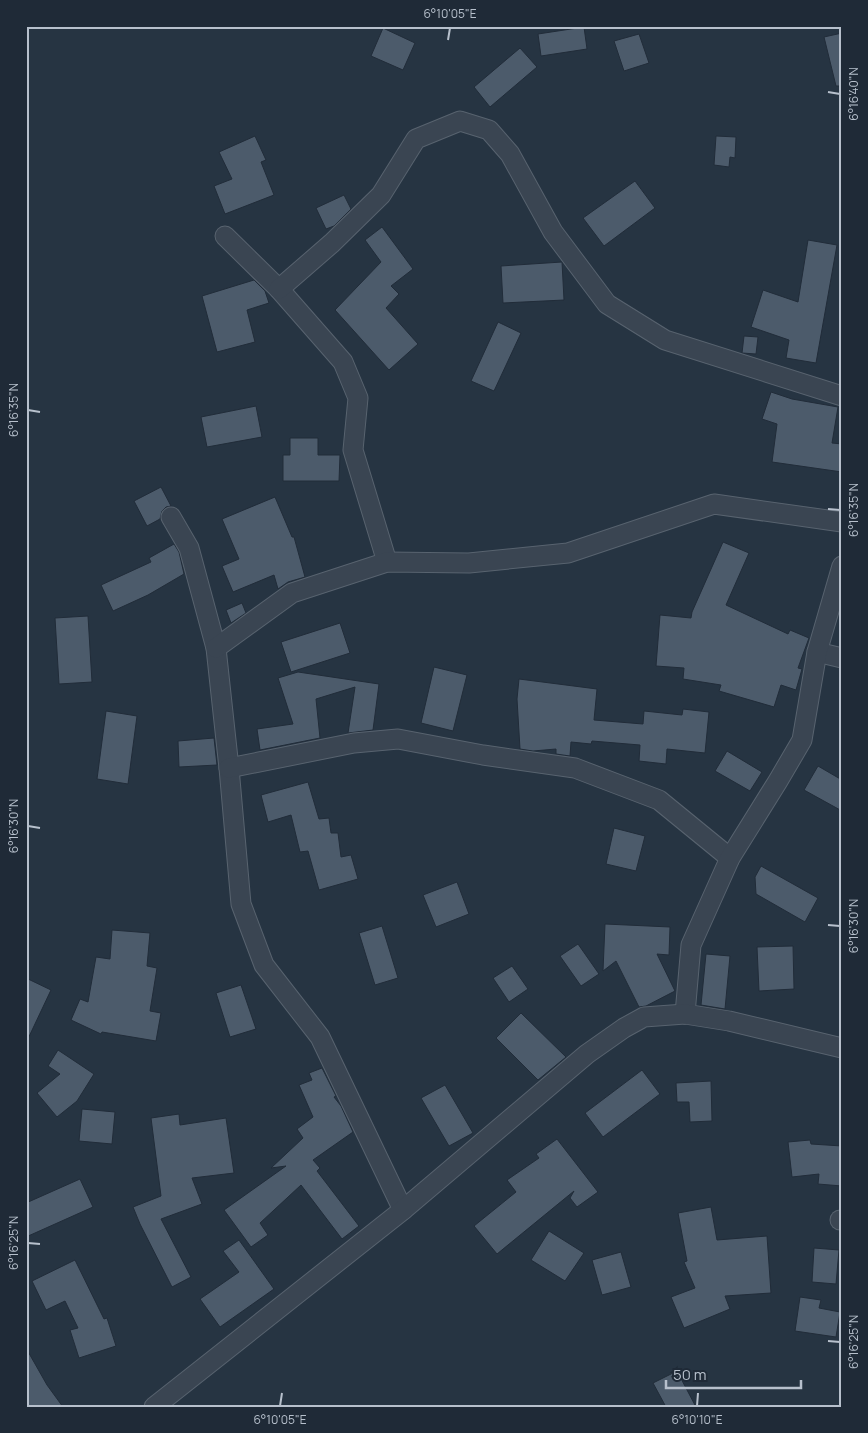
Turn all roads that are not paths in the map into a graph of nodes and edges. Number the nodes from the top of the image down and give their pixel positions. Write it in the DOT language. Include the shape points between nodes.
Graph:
graph roads {
  1 [pos="225,236"];
  2 [pos="279,289"];
  3 [pos="842,396"];
  4 [pos="171,517"];
  5 [pos="842,522"];
  6 [pos="387,562"];
  7 [pos="842,566"];
  8 [pos="216,648"];
  9 [pos="817,652"];
  10 [pos="842,658"];
  11 [pos="229,768"];
  12 [pos="730,858"];
  13 [pos="685,1014"];
  14 [pos="842,1048"];
  15 [pos="403,1210"];
  16 [pos="154,1407"];
  1 -- 2 [label="street"];
  2 -- 3 [label="street" via="381,195 416,139 460,121 489,130 510,154 553,232 606,304 665,340"];
  2 -- 6 [label="street" via="343,362 358,398 353,450"];
  4 -- 8 [label="street" via="189,548"];
  5 -- 6 [label="street" via="714,504 568,553 469,563"];
  6 -- 8 [label="street" via="292,592"];
  7 -- 9 [label="street"];
  8 -- 11 [label="street"];
  9 -- 10 [label="street"];
  9 -- 12 [label="street" via="802,740"];
  11 -- 12 [label="street" via="354,743 398,740 575,768 659,800"];
  11 -- 15 [label="street" via="241,904 264,966 320,1037"];
  12 -- 13 [label="street" via="691,945"];
  13 -- 14 [label="street"];
  13 -- 15 [label="street" via="644,1017 624,1028 587,1054"];
  15 -- 16 [label="street"];
}
